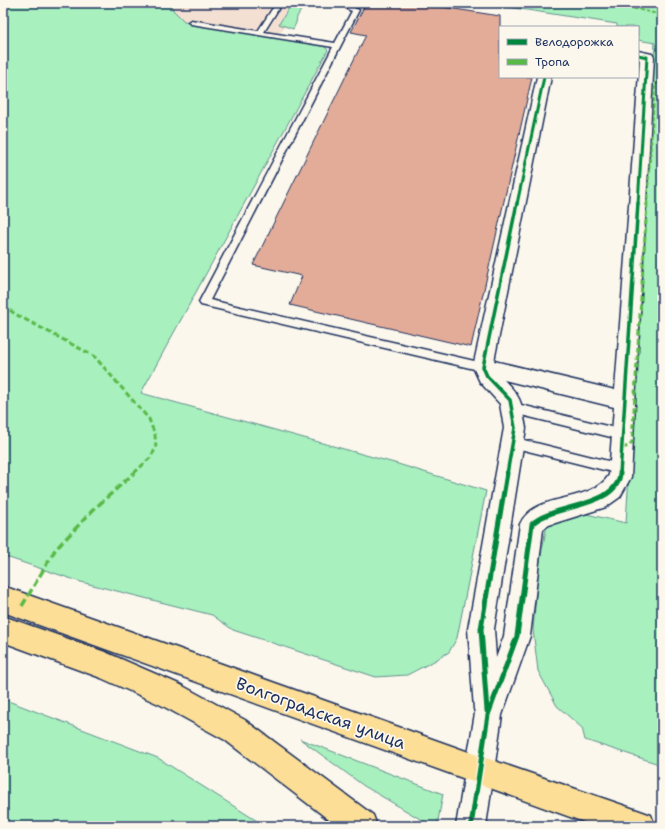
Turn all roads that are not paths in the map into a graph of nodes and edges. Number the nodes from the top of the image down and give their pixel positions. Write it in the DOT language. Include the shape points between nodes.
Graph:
graph roads {
  1 [pos="279,3"];
  2 [pos="353,3"];
  3 [pos="191,22"];
  4 [pos="260,33"];
  5 [pos="338,46"];
  6 [pos="639,55"];
  7 [pos="544,78"];
  8 [pos="483,367"];
  9 [pos="625,400"];
  10 [pos="512,408"];
  11 [pos="623,435"];
  12 [pos="512,442"];
  13 [pos="620,469"];
  14 [pos="3,599"];
  15 [pos="3,629"];
  16 [pos="488,715"];
  17 [pos="479,770"];
  18 [pos="362,826"];
  19 [pos="471,826"];
  20 [pos="640,826"];
  1 -- 4 [label="lane"];
  2 -- 5 [label="lane" via="350,9 356,10"];
  3 -- 4 [label="lane"];
  4 -- 5 [label="lane"];
  5 -- 8 [label="lane" via="204,302"];
  6 -- 9 [label="street" via="647,57"];
  7 -- 8 [label="street"];
  8 -- 9 [label="street"];
  8 -- 10 [label="street" via="487,376 510,400"];
  9 -- 11 [label="street"];
  10 -- 11 [label="lane"];
  10 -- 12 [label="street" via="515,428"];
  11 -- 13 [label="street"];
  12 -- 13 [label="lane"];
  12 -- 16 [label="street" via="481,628"];
  13 -- 16 [label="street" via="620,477 612,490 598,499 543,516 532,524 517,636"];
  14 -- 17 [label="main road, Волгоградская улица"];
  15 -- 18 [label="main road" via="105,666 178,698 234,730"];
  16 -- 17 [label="street"];
  17 -- 19 [label="street"];
  17 -- 20 [label="main road, Волгоградская улица"];
}
